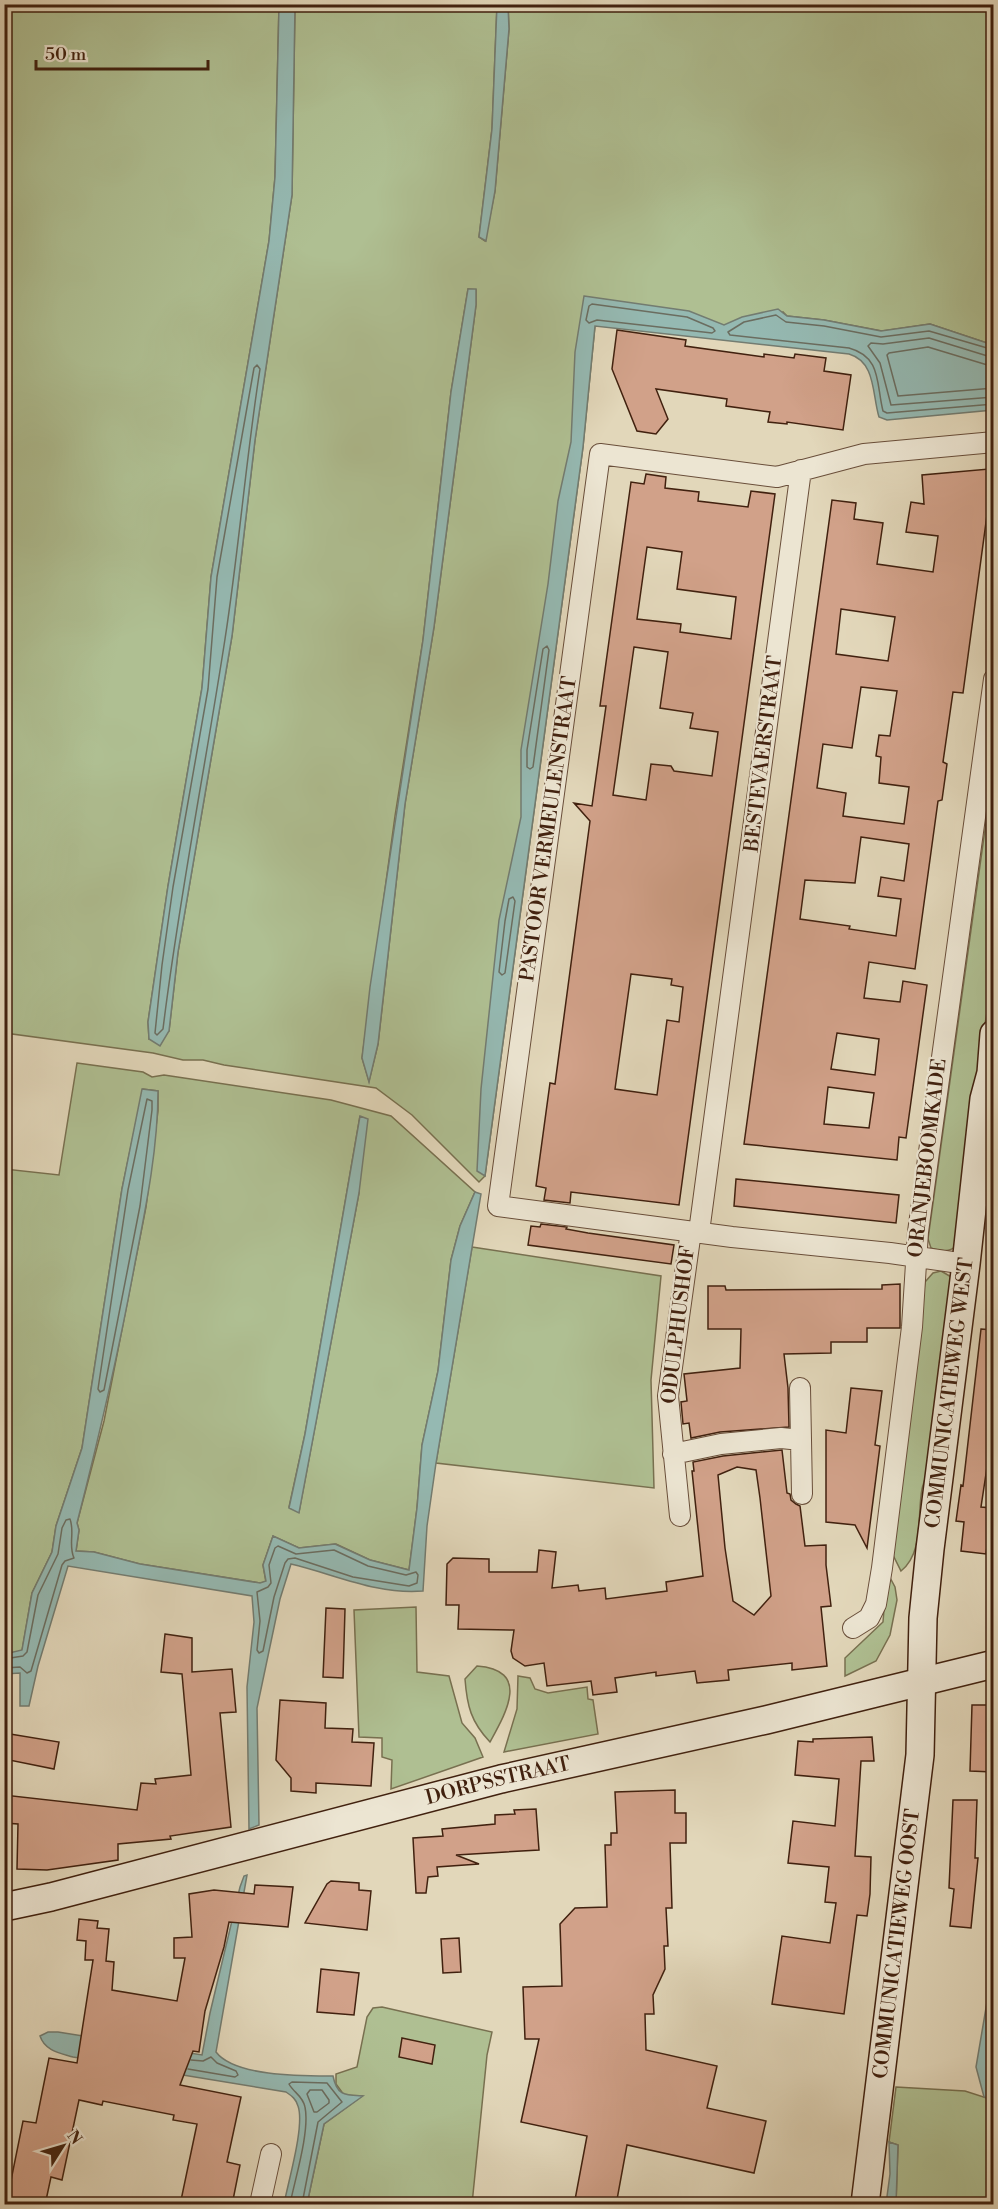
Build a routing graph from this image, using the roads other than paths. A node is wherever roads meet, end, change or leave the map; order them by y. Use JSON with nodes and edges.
{"nodes":[{"id":1,"x":993,"y":442,"type":"edge"},
{"id":2,"x":801,"y":470,"type":"junction"},
{"id":3,"x":993,"y":679,"type":"edge"},
{"id":4,"x":993,"y":1034,"type":"edge"},
{"id":5,"x":695,"y":1231,"type":"junction"},
{"id":6,"x":915,"y":1257,"type":"junction"},
{"id":7,"x":966,"y":1264,"type":"junction"},
{"id":8,"x":800,"y":1388,"type":"dead end"},
{"id":9,"x":801,"y":1440,"type":"junction"},
{"id":10,"x":673,"y":1454,"type":"junction"},
{"id":11,"x":802,"y":1494,"type":"dead end"},
{"id":12,"x":680,"y":1516,"type":"dead end"},
{"id":13,"x":853,"y":1628,"type":"dead end"},
{"id":14,"x":993,"y":1664,"type":"edge"},
{"id":15,"x":923,"y":1683,"type":"junction"},
{"id":16,"x":4,"y":1907,"type":"edge"},
{"id":17,"x":271,"y":2154,"type":"dead end"},
{"id":18,"x":260,"y":2205,"type":"edge"},
{"id":19,"x":865,"y":2205,"type":"edge"}],
"edges":[{"from":1,"to":2,"type":"street"},
{"from":2,"to":5,"type":"street","name":"BESTEVAERSTRAAT"},
{"from":2,"to":5,"type":"street","name":"PASTOOR VERMEULENSTRAAT"},
{"from":3,"to":6,"type":"street","name":"ORANJEBOOMKADE"},
{"from":4,"to":7,"type":"street","name":"COMMUNICATIEWEG WEST"},
{"from":5,"to":6,"type":"street"},
{"from":5,"to":10,"type":"street","name":"ODULPHUSHOF"},
{"from":6,"to":7,"type":"street"},
{"from":6,"to":13,"type":"street","name":"ORANJEBOOMKADE"},
{"from":7,"to":15,"type":"street","name":"COMMUNICATIEWEG WEST"},
{"from":8,"to":9,"type":"street"},
{"from":9,"to":10,"type":"street"},
{"from":9,"to":11,"type":"street"},
{"from":10,"to":12,"type":"street","name":"ODULPHUSHOF"},
{"from":14,"to":15,"type":"street","name":"DORPSSTRAAT"},
{"from":15,"to":16,"type":"street","name":"DORPSSTRAAT"},
{"from":15,"to":19,"type":"street","name":"COMMUNICATIEWEG OOST"},
{"from":17,"to":18,"type":"street"}]}
